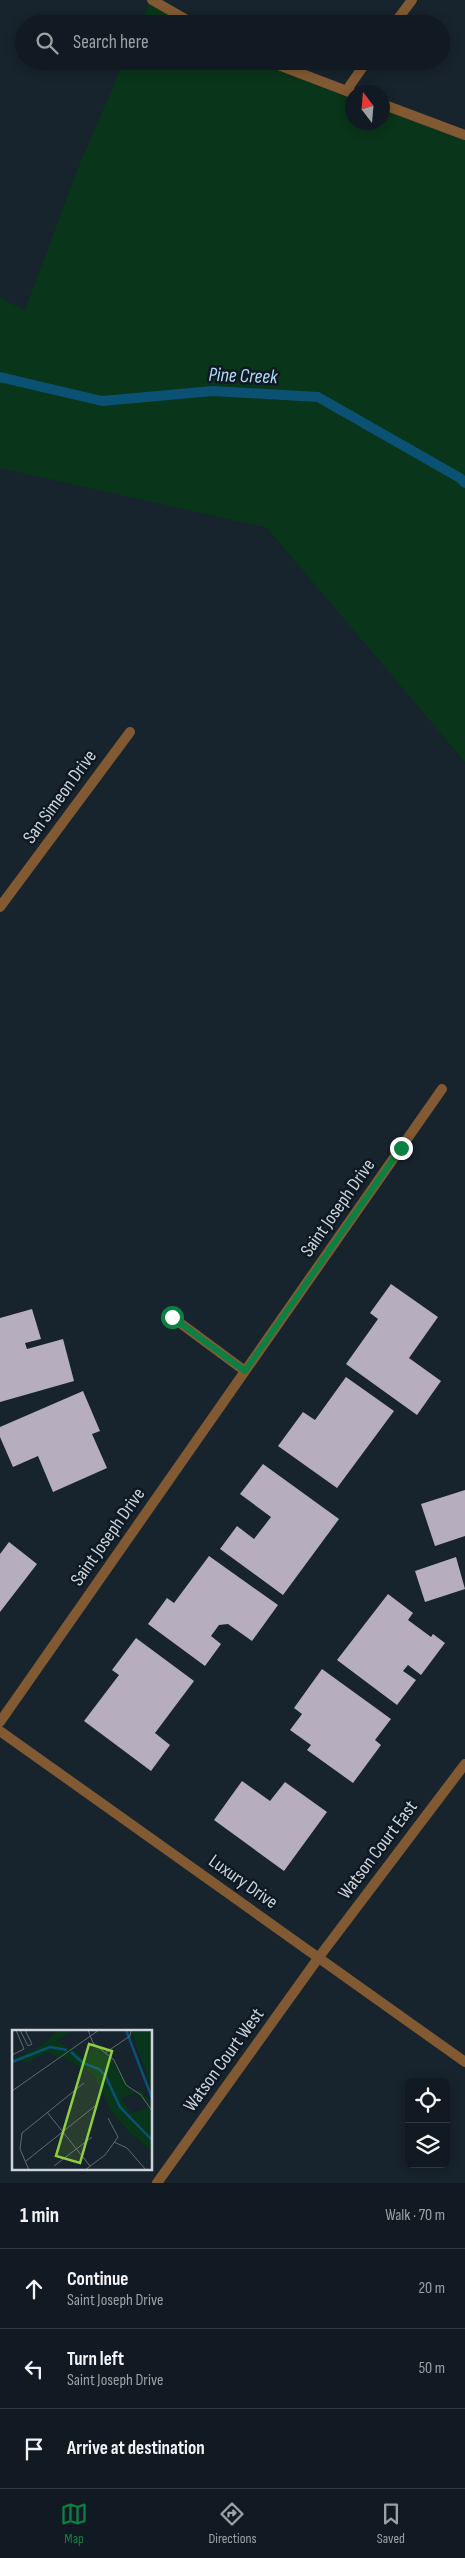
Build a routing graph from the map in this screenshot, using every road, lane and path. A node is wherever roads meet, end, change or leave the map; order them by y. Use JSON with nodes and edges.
{"nodes":[{"id":1,"x":152,"y":0,"type":"edge"},
{"id":2,"x":412,"y":0,"type":"edge"},
{"id":3,"x":178,"y":15,"type":"edge"},
{"id":4,"x":401,"y":15,"type":"edge"},
{"id":5,"x":292,"y":70,"type":"edge"},
{"id":6,"x":362,"y":70,"type":"edge"},
{"id":7,"x":353,"y":85,"type":"edge"},
{"id":8,"x":345,"y":90,"type":"edge"},
{"id":9,"x":390,"y":107,"type":"edge"},
{"id":10,"x":465,"y":135,"type":"edge"},
{"id":11,"x":130,"y":732,"type":"dead end"},
{"id":12,"x":0,"y":907,"type":"edge"},
{"id":13,"x":442,"y":1089,"type":"dead end"},
{"id":14,"x":172,"y":1317,"type":"dead end"},
{"id":15,"x":245,"y":1371,"type":"junction"},
{"id":16,"x":0,"y":1722,"type":"edge"},
{"id":17,"x":0,"y":1731,"type":"edge"},
{"id":18,"x":465,"y":1764,"type":"edge"},
{"id":19,"x":319,"y":1957,"type":"junction"},
{"id":20,"x":465,"y":2062,"type":"edge"},
{"id":21,"x":157,"y":2183,"type":"edge"}],
"edges":[{"from":1,"to":3,"type":"street"},
{"from":2,"to":4,"type":"street"},
{"from":5,"to":8,"type":"street"},
{"from":6,"to":7,"type":"street"},
{"from":9,"to":10,"type":"street"},
{"from":11,"to":12,"type":"street","name":"San Simeon Drive"},
{"from":13,"to":15,"type":"street","name":"Saint Joseph Drive"},
{"from":14,"to":15,"type":"street"},
{"from":15,"to":16,"type":"street","name":"Saint Joseph Drive"},
{"from":17,"to":19,"type":"street","name":"Luxury Drive"},
{"from":18,"to":19,"type":"street","name":"Watson Court East"},
{"from":19,"to":20,"type":"street","name":"Luxury Drive"},
{"from":19,"to":21,"type":"street","name":"Watson Court West"}]}
